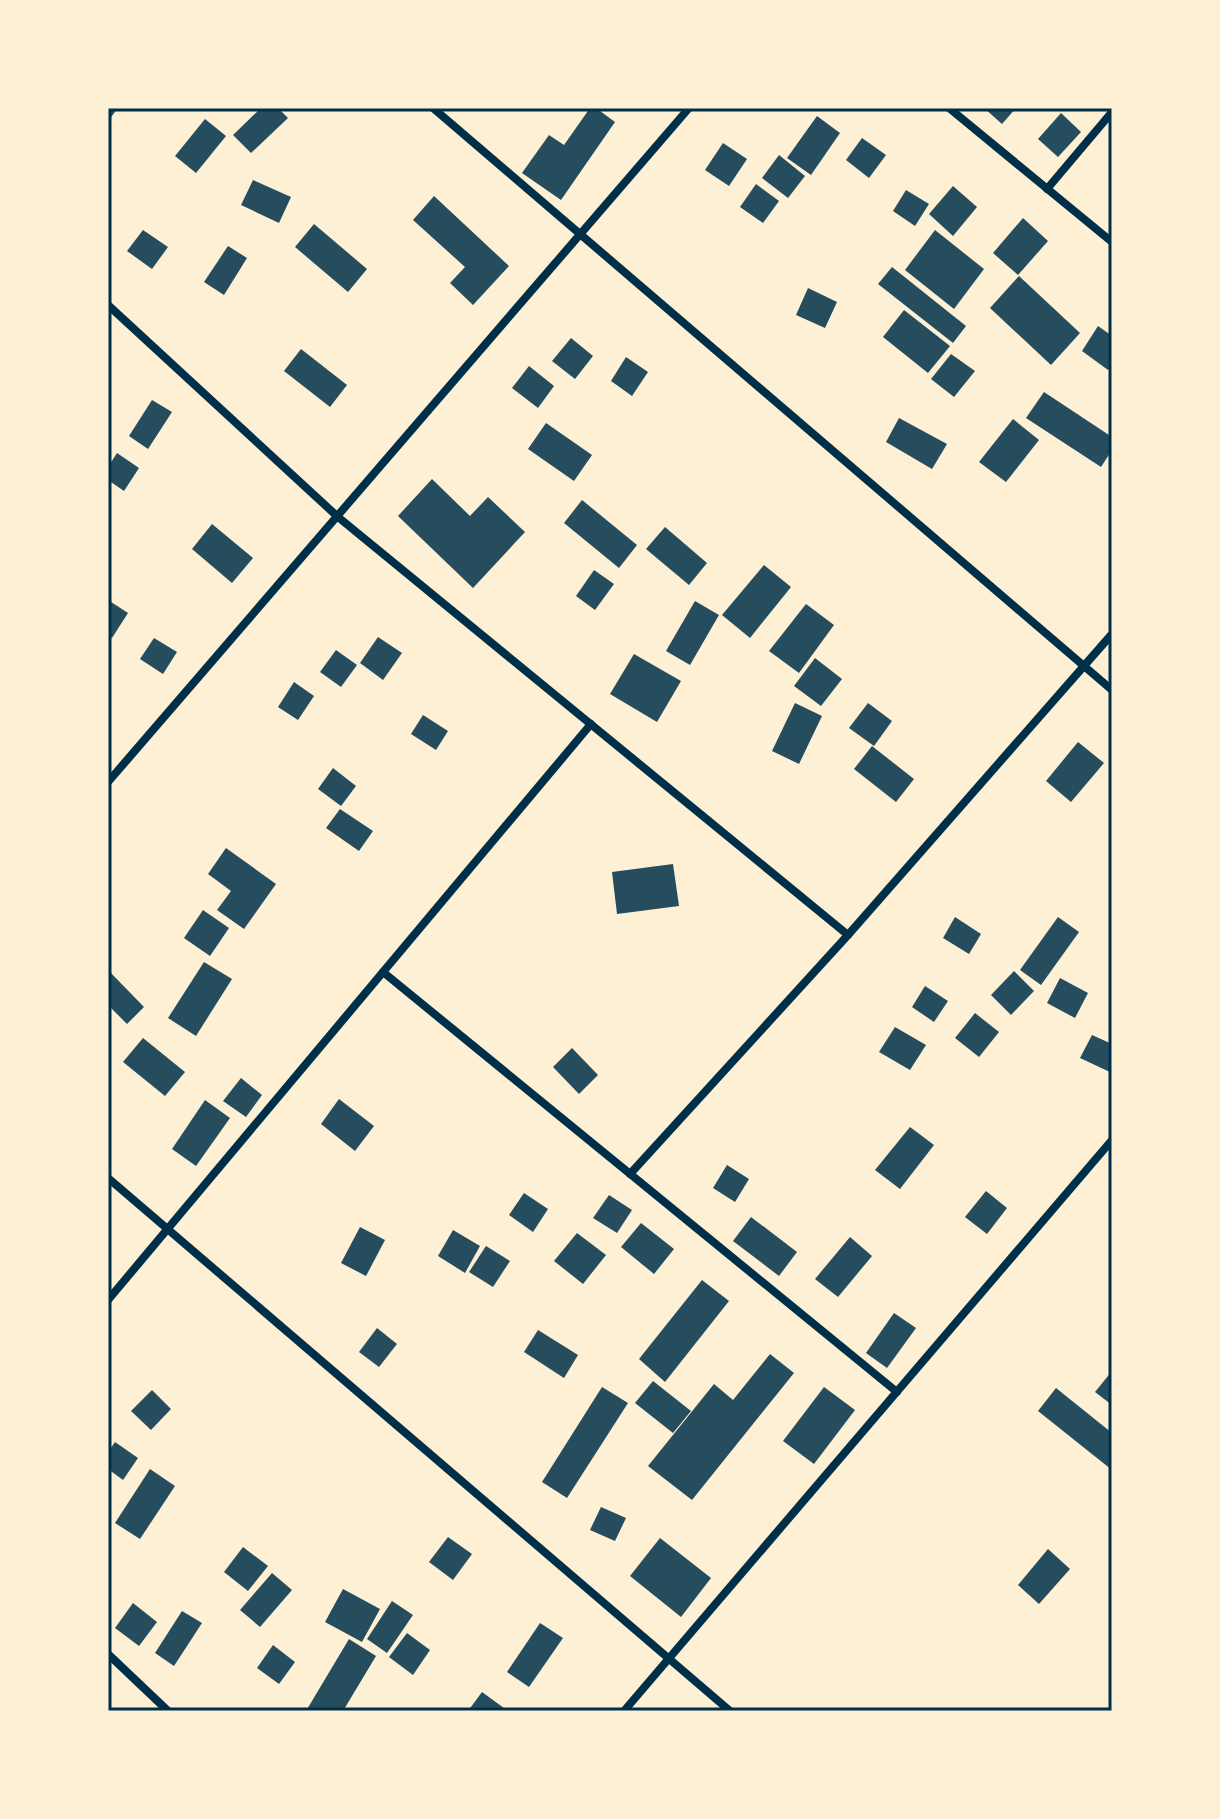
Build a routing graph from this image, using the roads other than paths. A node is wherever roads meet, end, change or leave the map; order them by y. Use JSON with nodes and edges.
{"nodes":[{"id":1,"x":433,"y":108,"type":"edge"},
{"id":2,"x":689,"y":108,"type":"edge"},
{"id":3,"x":949,"y":108,"type":"edge"},
{"id":4,"x":1112,"y":112,"type":"edge"},
{"id":5,"x":1047,"y":189,"type":"junction"},
{"id":6,"x":581,"y":235,"type":"junction"},
{"id":7,"x":1112,"y":242,"type":"edge"},
{"id":8,"x":108,"y":305,"type":"edge"},
{"id":9,"x":338,"y":517,"type":"junction"},
{"id":10,"x":1112,"y":634,"type":"edge"},
{"id":11,"x":1084,"y":666,"type":"junction"},
{"id":12,"x":1112,"y":690,"type":"edge"},
{"id":13,"x":591,"y":724,"type":"junction"},
{"id":14,"x":108,"y":782,"type":"edge"},
{"id":15,"x":848,"y":935,"type":"junction"},
{"id":16,"x":383,"y":972,"type":"junction"},
{"id":17,"x":1112,"y":1140,"type":"edge"},
{"id":18,"x":630,"y":1174,"type":"junction"},
{"id":19,"x":108,"y":1178,"type":"edge"},
{"id":20,"x":168,"y":1229,"type":"junction"},
{"id":21,"x":108,"y":1300,"type":"edge"},
{"id":22,"x":897,"y":1392,"type":"junction"},
{"id":23,"x":108,"y":1654,"type":"edge"},
{"id":24,"x":669,"y":1659,"type":"junction"},
{"id":25,"x":168,"y":1711,"type":"edge"},
{"id":26,"x":624,"y":1711,"type":"edge"},
{"id":27,"x":730,"y":1711,"type":"edge"}],
"edges":[{"from":1,"to":6,"type":"street"},
{"from":2,"to":6,"type":"street"},
{"from":3,"to":5,"type":"street"},
{"from":4,"to":5,"type":"street"},
{"from":5,"to":7,"type":"street"},
{"from":6,"to":9,"type":"street"},
{"from":6,"to":11,"type":"street"},
{"from":8,"to":9,"type":"street"},
{"from":9,"to":13,"type":"street"},
{"from":9,"to":14,"type":"street"},
{"from":10,"to":11,"type":"street"},
{"from":11,"to":12,"type":"street"},
{"from":11,"to":15,"type":"street"},
{"from":13,"to":15,"type":"street"},
{"from":13,"to":16,"type":"street"},
{"from":15,"to":18,"type":"street"},
{"from":16,"to":18,"type":"street"},
{"from":16,"to":20,"type":"street"},
{"from":17,"to":22,"type":"street"},
{"from":18,"to":22,"type":"street"},
{"from":19,"to":20,"type":"street"},
{"from":20,"to":21,"type":"street"},
{"from":20,"to":24,"type":"street"},
{"from":22,"to":24,"type":"street"},
{"from":23,"to":25,"type":"street"},
{"from":24,"to":26,"type":"street"},
{"from":24,"to":27,"type":"street"}]}
